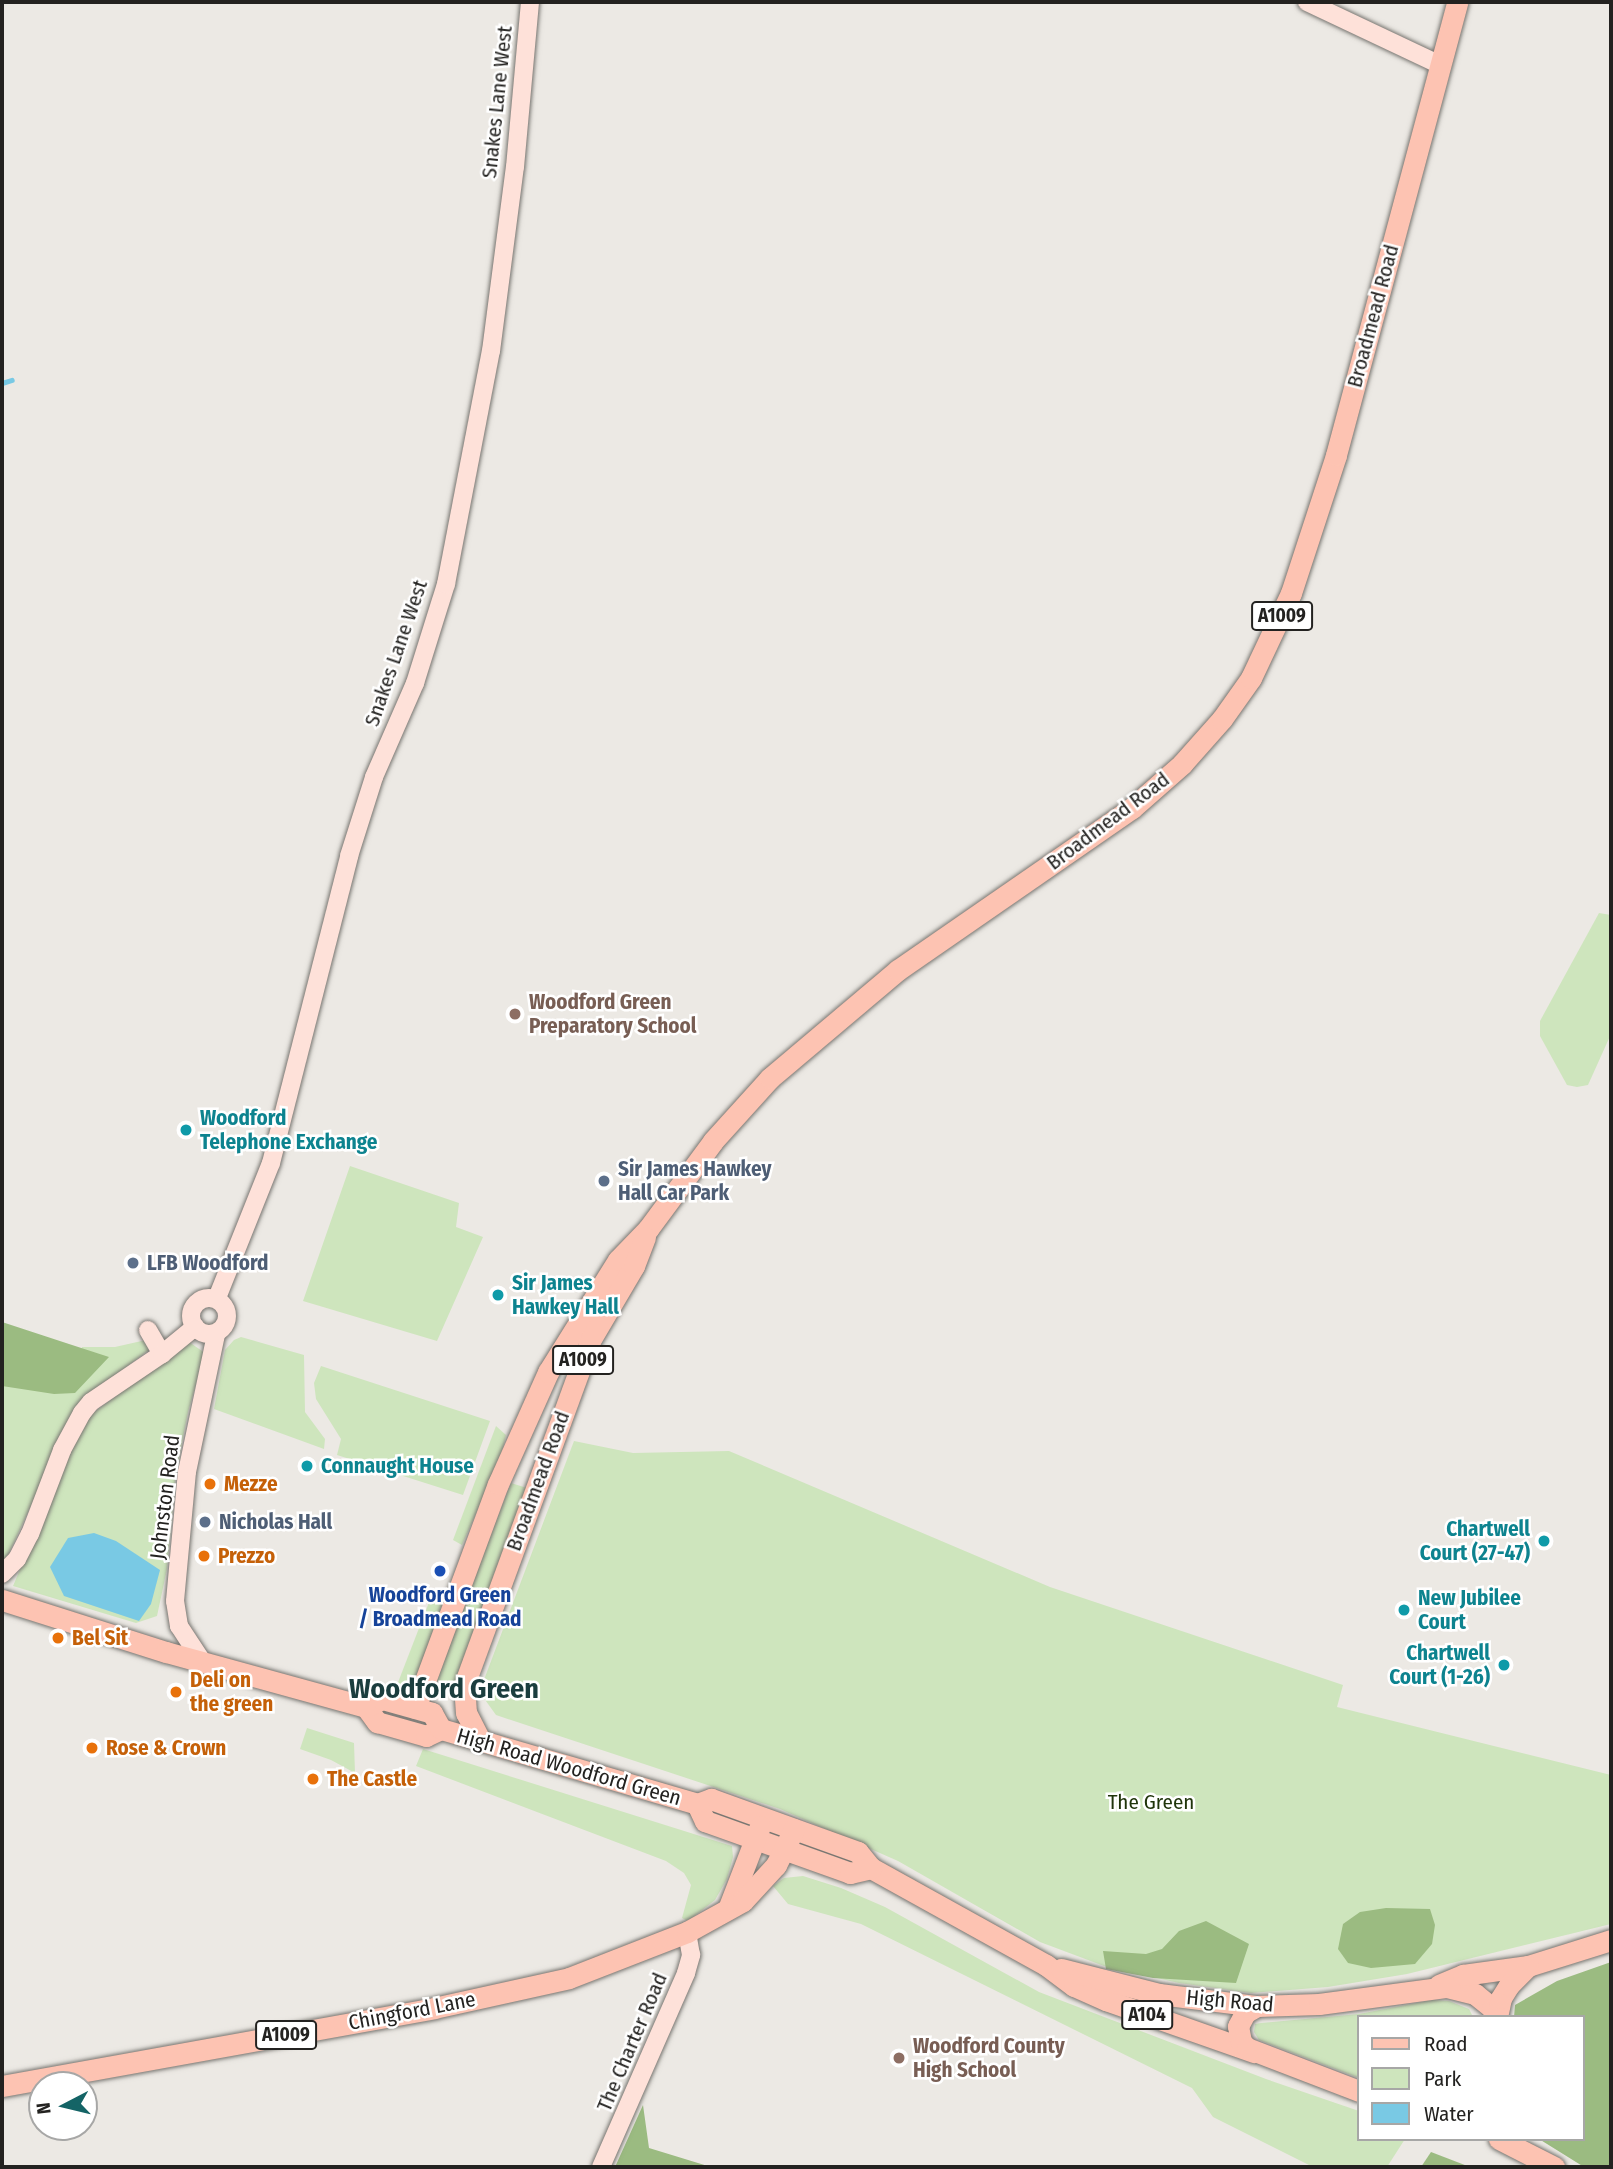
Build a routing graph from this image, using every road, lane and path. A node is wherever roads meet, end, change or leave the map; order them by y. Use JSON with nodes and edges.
{"nodes":[{"id":1,"x":530,"y":2,"type":"edge"},
{"id":2,"x":1307,"y":2,"type":"edge"},
{"id":3,"x":1457,"y":2,"type":"edge"},
{"id":4,"x":1440,"y":65,"type":"junction"},
{"id":5,"x":648,"y":1229,"type":"junction"},
{"id":6,"x":217,"y":1298,"type":"junction"},
{"id":7,"x":195,"y":1327,"type":"junction"},
{"id":8,"x":148,"y":1330,"type":"dead end"},
{"id":9,"x":216,"y":1334,"type":"junction"},
{"id":10,"x":162,"y":1354,"type":"junction"},
{"id":11,"x":2,"y":1574,"type":"edge"},
{"id":12,"x":2,"y":1600,"type":"edge"},
{"id":13,"x":202,"y":1661,"type":"junction"},
{"id":14,"x":366,"y":1707,"type":"junction"},
{"id":15,"x":415,"y":1708,"type":"junction"},
{"id":16,"x":441,"y":1729,"type":"junction"},
{"id":17,"x":480,"y":1740,"type":"junction"},
{"id":18,"x":697,"y":1804,"type":"junction"},
{"id":19,"x":764,"y":1818,"type":"junction"},
{"id":20,"x":794,"y":1829,"type":"junction"},
{"id":21,"x":755,"y":1839,"type":"junction"},
{"id":22,"x":785,"y":1850,"type":"junction"},
{"id":23,"x":871,"y":1868,"type":"junction"},
{"id":24,"x":728,"y":1909,"type":"junction"},
{"id":25,"x":687,"y":1932,"type":"junction"},
{"id":26,"x":1611,"y":1940,"type":"edge"},
{"id":27,"x":1046,"y":1965,"type":"junction"},
{"id":28,"x":1528,"y":1966,"type":"junction"},
{"id":29,"x":1434,"y":1988,"type":"junction"},
{"id":30,"x":1257,"y":2007,"type":"junction"},
{"id":31,"x":1496,"y":2015,"type":"edge"},
{"id":32,"x":1498,"y":2015,"type":"edge"},
{"id":33,"x":1254,"y":2052,"type":"junction"},
{"id":34,"x":2,"y":2086,"type":"edge"},
{"id":35,"x":1358,"y":2091,"type":"edge"},
{"id":36,"x":1523,"y":2145,"type":"edge"},
{"id":37,"x":601,"y":2167,"type":"edge"},
{"id":38,"x":1554,"y":2167,"type":"edge"}],
"edges":[{"from":1,"to":6,"type":"street","name":"Snakes Lane West"},
{"from":2,"to":4,"type":"street"},
{"from":3,"to":4,"type":"main road","name":"Broadmead Road","number":"A1009"},
{"from":4,"to":5,"type":"main road","name":"Broadmead Road","number":"A1009"},
{"from":5,"to":15,"type":"main road","name":"Broadmead Road","number":"A1009"},
{"from":5,"to":17,"type":"main road","name":"Broadmead Road","number":"A1009"},
{"from":6,"to":7,"type":"street"},
{"from":6,"to":9,"type":"street"},
{"from":7,"to":9,"type":"street"},
{"from":7,"to":10,"type":"street"},
{"from":8,"to":10,"type":"street"},
{"from":9,"to":13,"type":"street","name":"Johnston Road"},
{"from":10,"to":11,"type":"street"},
{"from":12,"to":13,"type":"main road","name":"High Road Woodford Green","number":"A104"},
{"from":13,"to":14,"type":"main road","name":"High Road Woodford Green","number":"A104"},
{"from":14,"to":15,"type":"main road","name":"High Road Woodford Green","number":"A104"},
{"from":14,"to":16,"type":"main road","name":"High Road Woodford Green","number":"A104"},
{"from":15,"to":16,"type":"main road","name":"High Road Woodford Green","number":"A104"},
{"from":16,"to":17,"type":"main road","name":"High Road Woodford Green","number":"A104"},
{"from":17,"to":18,"type":"main road","name":"High Road Woodford Green","number":"A104"},
{"from":18,"to":19,"type":"main road","name":"High Road Woodford Green","number":"A104"},
{"from":18,"to":21,"type":"main road","name":"High Road Woodford Green","number":"A104"},
{"from":19,"to":20,"type":"main road","name":"High Road Woodford Green","number":"A104"},
{"from":19,"to":21,"type":"main road"},
{"from":20,"to":22,"type":"main road","name":"Chingford Lane","number":"A1009"},
{"from":20,"to":23,"type":"main road","name":"High Road Woodford Green","number":"A104"},
{"from":21,"to":22,"type":"main road","name":"High Road Woodford Green","number":"A104"},
{"from":21,"to":24,"type":"main road"},
{"from":22,"to":23,"type":"main road","name":"High Road Woodford Green","number":"A104"},
{"from":22,"to":24,"type":"main road","name":"Chingford Lane","number":"A1009"},
{"from":23,"to":27,"type":"main road","name":"High Road Woodford Green","number":"A104"},
{"from":24,"to":25,"type":"main road","name":"Chingford Lane","number":"A1009"},
{"from":25,"to":34,"type":"main road","name":"Chingford Lane","number":"A1009"},
{"from":25,"to":37,"type":"street","name":"The Charter Road"},
{"from":26,"to":28,"type":"main road"},
{"from":27,"to":30,"type":"main road","name":"High Road","number":"A104"},
{"from":27,"to":33,"type":"main road","name":"High Road","number":"A104"},
{"from":28,"to":29,"type":"main road"},
{"from":28,"to":32,"type":"main road"},
{"from":29,"to":30,"type":"main road","name":"High Road"},
{"from":29,"to":31,"type":"main road"},
{"from":30,"to":33,"type":"main road"},
{"from":33,"to":35,"type":"main road","number":"A104"},
{"from":36,"to":38,"type":"main road"}]}
